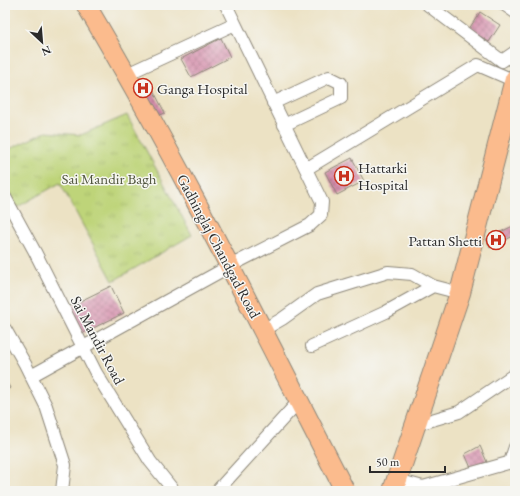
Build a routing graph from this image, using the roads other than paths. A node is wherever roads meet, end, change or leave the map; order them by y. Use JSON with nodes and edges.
{"nodes":[{"id":1,"x":86,"y":5,"type":"edge"},
{"id":2,"x":226,"y":5,"type":"edge"},
{"id":3,"x":428,"y":5,"type":"edge"},
{"id":4,"x":505,"y":5,"type":"edge"},
{"id":5,"x":515,"y":12,"type":"edge"},
{"id":6,"x":235,"y":24,"type":"junction"},
{"id":7,"x":515,"y":52,"type":"edge"},
{"id":8,"x":127,"y":74,"type":"junction"},
{"id":9,"x":515,"y":80,"type":"edge"},
{"id":10,"x":273,"y":103,"type":"junction"},
{"id":11,"x":284,"y":125,"type":"junction"},
{"id":12,"x":306,"y":169,"type":"junction"},
{"id":13,"x":5,"y":197,"type":"edge"},
{"id":14,"x":230,"y":266,"type":"junction"},
{"id":15,"x":433,"y":286,"type":"junction"},
{"id":16,"x":460,"y":292,"type":"junction"},
{"id":17,"x":5,"y":329,"type":"edge"},
{"id":18,"x":263,"y":330,"type":"junction"},
{"id":19,"x":312,"y":346,"type":"dead end"},
{"id":20,"x":83,"y":347,"type":"junction"},
{"id":21,"x":515,"y":374,"type":"edge"},
{"id":22,"x":31,"y":376,"type":"junction"},
{"id":23,"x":299,"y":401,"type":"junction"},
{"id":24,"x":415,"y":425,"type":"junction"},
{"id":25,"x":515,"y":447,"type":"edge"},
{"id":26,"x":512,"y":462,"type":"edge"},
{"id":27,"x":395,"y":485,"type":"edge"},
{"id":28,"x":423,"y":487,"type":"junction"},
{"id":29,"x":62,"y":491,"type":"edge"},
{"id":30,"x":174,"y":491,"type":"edge"},
{"id":31,"x":217,"y":491,"type":"edge"},
{"id":32,"x":345,"y":491,"type":"edge"},
{"id":33,"x":437,"y":491,"type":"edge"}],
"edges":[{"from":1,"to":8,"type":"main road","name":"Gadhinglaj Chandgad Road"},
{"from":2,"to":6,"type":"street"},
{"from":3,"to":7,"type":"street"},
{"from":4,"to":5,"type":"street"},
{"from":6,"to":8,"type":"street"},
{"from":6,"to":10,"type":"street"},
{"from":8,"to":14,"type":"main road","name":"Gadhinglaj Chandgad Road"},
{"from":9,"to":12,"type":"street"},
{"from":9,"to":16,"type":"highway"},
{"from":10,"to":11,"type":"street"},
{"from":10,"to":11,"type":"street"},
{"from":11,"to":12,"type":"street"},
{"from":12,"to":14,"type":"street"},
{"from":13,"to":20,"type":"street","name":"Sai Mandir Road"},
{"from":14,"to":18,"type":"main road","name":"Gadhinglaj Chandgad Road"},
{"from":14,"to":20,"type":"street"},
{"from":15,"to":16,"type":"street"},
{"from":15,"to":18,"type":"street"},
{"from":15,"to":19,"type":"street"},
{"from":16,"to":24,"type":"highway"},
{"from":17,"to":22,"type":"street"},
{"from":18,"to":23,"type":"main road","name":"Gadhinglaj Chandgad Road"},
{"from":20,"to":22,"type":"street"},
{"from":20,"to":30,"type":"street","name":"Sai Mandir Road"},
{"from":21,"to":24,"type":"street"},
{"from":22,"to":29,"type":"street"},
{"from":23,"to":31,"type":"street"},
{"from":23,"to":32,"type":"main road","name":"Gadhinglaj Chandgad Road"},
{"from":24,"to":27,"type":"highway"},
{"from":25,"to":26,"type":"street"},
{"from":26,"to":28,"type":"street"},
{"from":27,"to":28,"type":"street"},
{"from":28,"to":33,"type":"street"}]}
